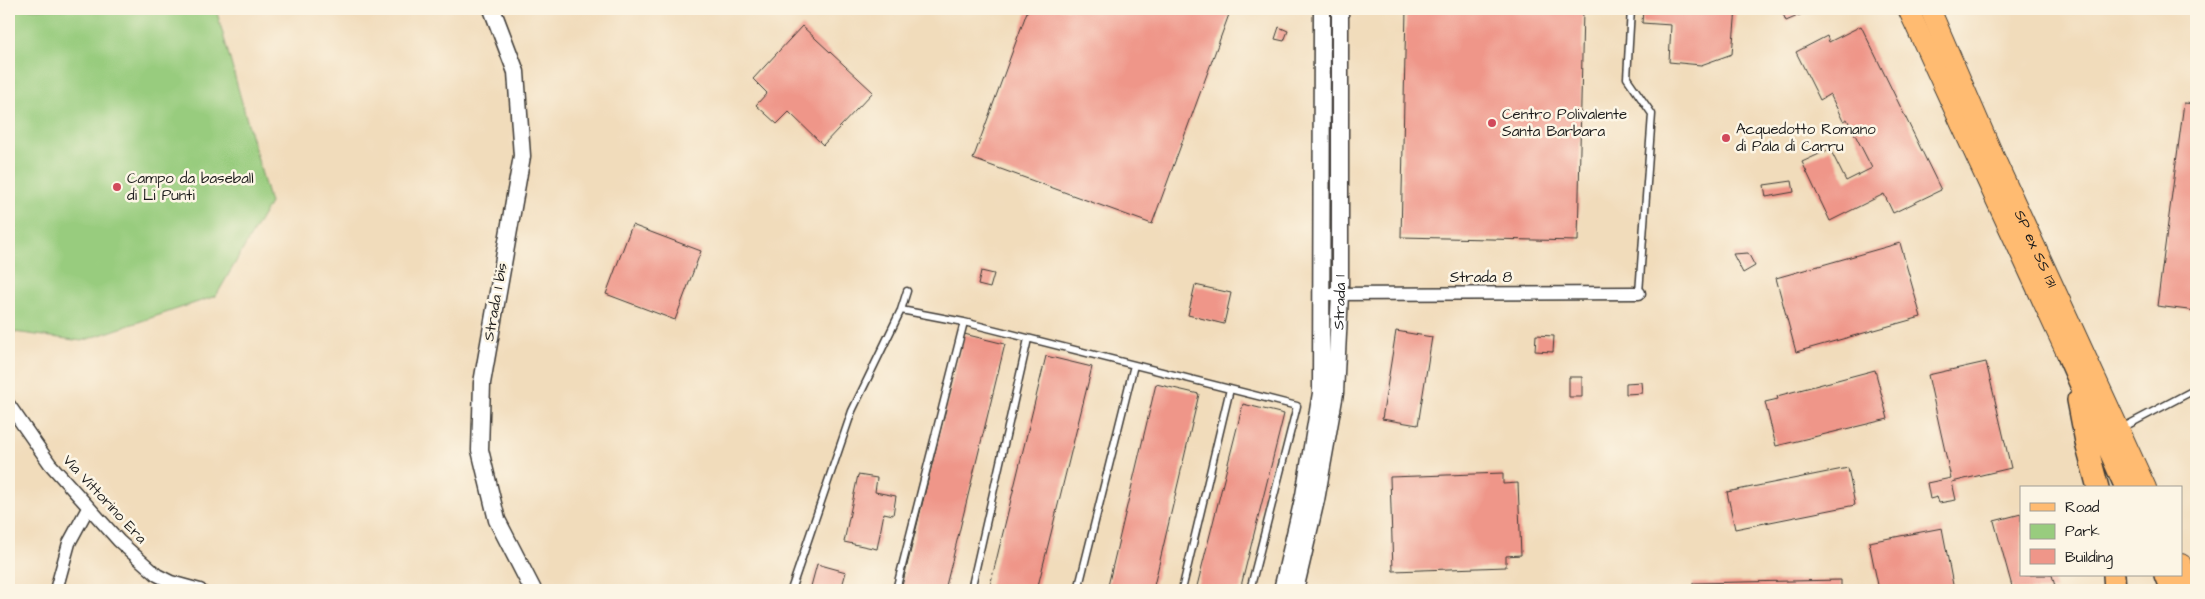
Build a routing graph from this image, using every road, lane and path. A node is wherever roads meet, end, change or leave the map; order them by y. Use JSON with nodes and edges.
{"nodes":[{"id":1,"x":492,"y":9,"type":"edge"},
{"id":2,"x":1322,"y":9,"type":"edge"},
{"id":3,"x":1340,"y":9,"type":"edge"},
{"id":4,"x":1631,"y":9,"type":"edge"},
{"id":5,"x":1908,"y":9,"type":"edge"},
{"id":6,"x":1930,"y":9,"type":"edge"},
{"id":7,"x":907,"y":291,"type":"dead end"},
{"id":8,"x":1639,"y":292,"type":"joint"},
{"id":9,"x":1323,"y":294,"type":"junction"},
{"id":10,"x":1340,"y":294,"type":"junction"},
{"id":11,"x":901,"y":310,"type":"junction"},
{"id":12,"x":964,"y":322,"type":"junction"},
{"id":13,"x":1028,"y":338,"type":"junction"},
{"id":14,"x":2070,"y":358,"type":"junction"},
{"id":15,"x":1134,"y":365,"type":"junction"},
{"id":16,"x":2196,"y":388,"type":"edge"},
{"id":17,"x":1230,"y":389,"type":"junction"},
{"id":18,"x":9,"y":404,"type":"edge"},
{"id":19,"x":2119,"y":429,"type":"junction"},
{"id":20,"x":2097,"y":486,"type":"edge"},
{"id":21,"x":2125,"y":486,"type":"edge"},
{"id":22,"x":2145,"y":486,"type":"edge"},
{"id":23,"x":88,"y":508,"type":"junction"},
{"id":24,"x":2182,"y":566,"type":"edge"},
{"id":25,"x":2114,"y":576,"type":"edge"},
{"id":26,"x":2165,"y":576,"type":"edge"},
{"id":27,"x":56,"y":590,"type":"edge"},
{"id":28,"x":200,"y":590,"type":"edge"},
{"id":29,"x":533,"y":590,"type":"edge"},
{"id":30,"x":791,"y":590,"type":"edge"},
{"id":31,"x":896,"y":590,"type":"edge"},
{"id":32,"x":970,"y":590,"type":"edge"},
{"id":33,"x":1078,"y":590,"type":"edge"},
{"id":34,"x":1182,"y":590,"type":"edge"},
{"id":35,"x":1250,"y":590,"type":"edge"},
{"id":36,"x":1282,"y":590,"type":"edge"},
{"id":37,"x":1294,"y":590,"type":"edge"},
{"id":38,"x":2115,"y":590,"type":"edge"},
{"id":39,"x":2171,"y":590,"type":"edge"},
{"id":40,"x":2193,"y":590,"type":"edge"}],
"edges":[{"from":1,"to":29,"type":"street","name":"Strada 1 bis"},
{"from":2,"to":9,"type":"street","name":"Strada 1"},
{"from":3,"to":10,"type":"street","name":"Strada 1"},
{"from":4,"to":8,"type":"lane"},
{"from":5,"to":14,"type":"main road","name":"SP ex SS 131"},
{"from":6,"to":19,"type":"main road","name":"SP ex SS 131"},
{"from":7,"to":11,"type":"lane"},
{"from":8,"to":10,"type":"street","name":"Strada 8"},
{"from":9,"to":10,"type":"street","name":"Strada 8"},
{"from":9,"to":36,"type":"street","name":"Strada 1"},
{"from":10,"to":37,"type":"street","name":"Strada 1"},
{"from":11,"to":12,"type":"lane"},
{"from":11,"to":30,"type":"lane"},
{"from":12,"to":13,"type":"lane"},
{"from":12,"to":31,"type":"lane"},
{"from":13,"to":15,"type":"lane"},
{"from":13,"to":32,"type":"lane"},
{"from":14,"to":20,"type":"highway"},
{"from":14,"to":21,"type":"highway"},
{"from":15,"to":17,"type":"lane"},
{"from":15,"to":33,"type":"lane"},
{"from":16,"to":19,"type":"lane"},
{"from":17,"to":34,"type":"lane"},
{"from":17,"to":35,"type":"lane"},
{"from":18,"to":23,"type":"street","name":"Via Vittorino Era"},
{"from":19,"to":22,"type":"main road","name":"SP ex SS 131"},
{"from":23,"to":27,"type":"street"},
{"from":23,"to":28,"type":"street","name":"Via Vittorino Era"},
{"from":24,"to":40,"type":"main road"},
{"from":25,"to":38,"type":"highway"},
{"from":26,"to":39,"type":"highway"}]}
